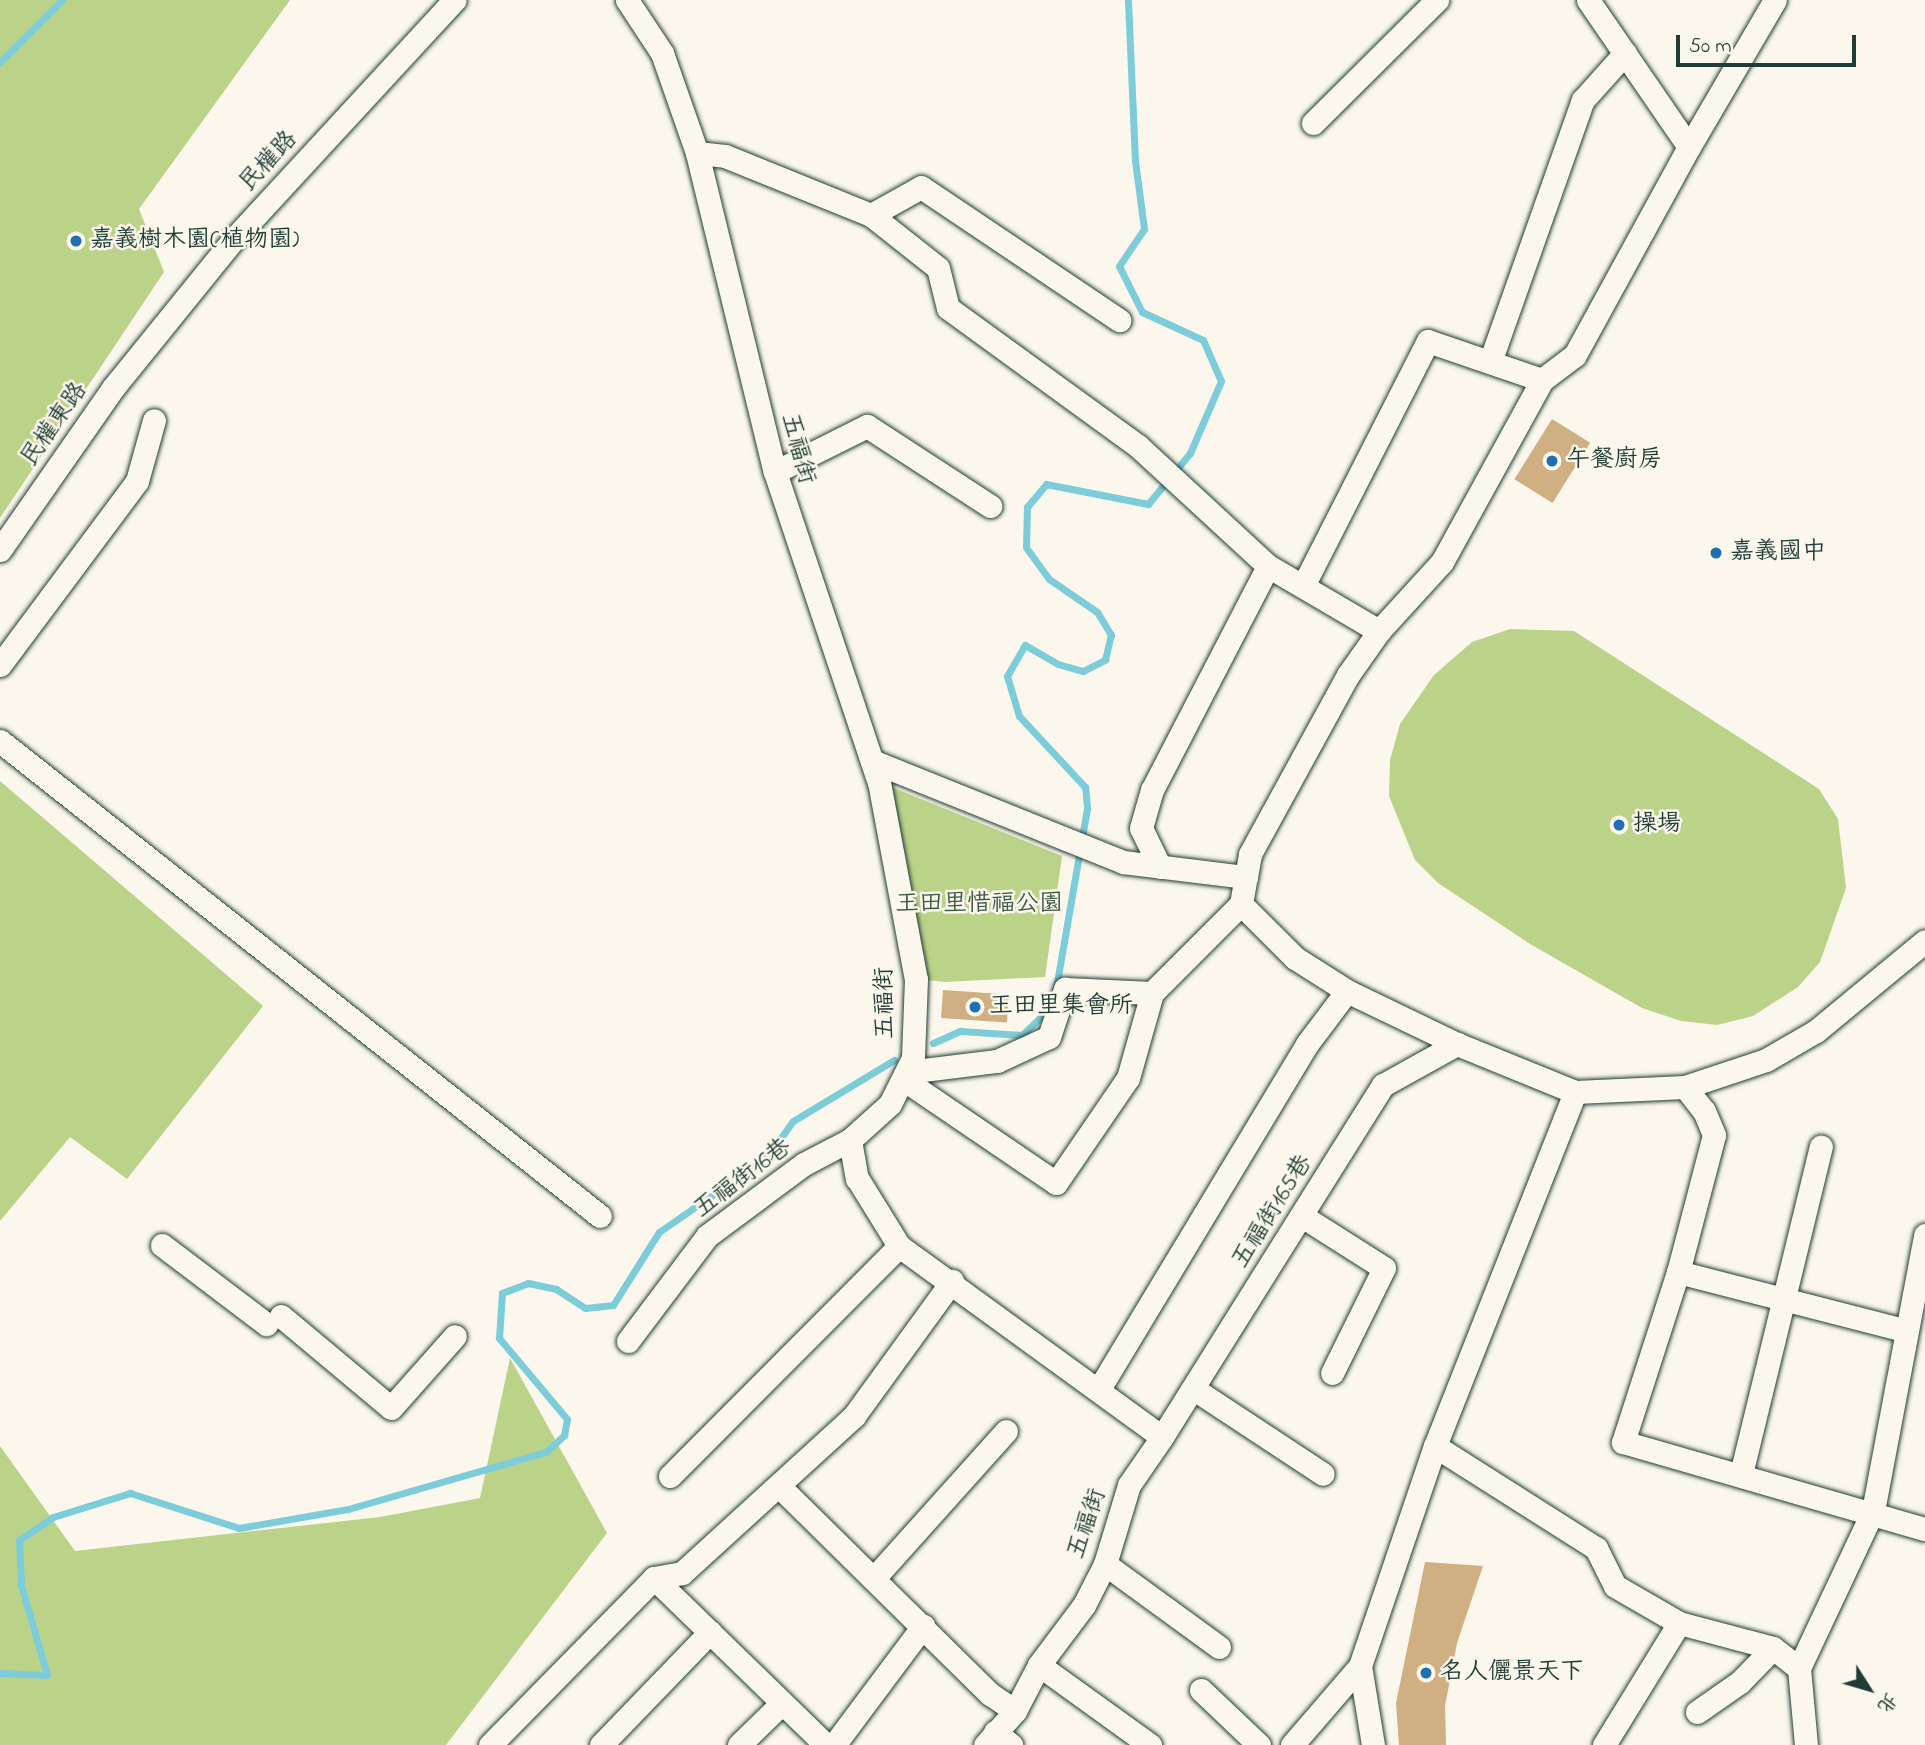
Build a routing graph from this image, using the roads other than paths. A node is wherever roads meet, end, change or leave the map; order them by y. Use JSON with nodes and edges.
{"nodes":[{"id":1,"x":454,"y":0,"type":"edge"},
{"id":2,"x":627,"y":0,"type":"edge"},
{"id":3,"x":1437,"y":0,"type":"edge"},
{"id":4,"x":1588,"y":0,"type":"edge"},
{"id":5,"x":1776,"y":0,"type":"edge"},
{"id":6,"x":1625,"y":53,"type":"junction"},
{"id":7,"x":1313,"y":123,"type":"dead end"},
{"id":8,"x":1689,"y":147,"type":"junction"},
{"id":9,"x":696,"y":153,"type":"junction"},
{"id":10,"x":871,"y":215,"type":"junction"},
{"id":11,"x":1119,"y":320,"type":"dead end"},
{"id":12,"x":1490,"y":362,"type":"junction"},
{"id":13,"x":130,"y":365,"type":"joint"},
{"id":14,"x":1542,"y":380,"type":"junction"},
{"id":15,"x":154,"y":420,"type":"dead end"},
{"id":16,"x":775,"y":472,"type":"junction"},
{"id":17,"x":989,"y":506,"type":"dead end"},
{"id":18,"x":0,"y":550,"type":"edge"},
{"id":19,"x":1268,"y":566,"type":"junction"},
{"id":20,"x":1303,"y":586,"type":"junction"},
{"id":21,"x":1379,"y":631,"type":"junction"},
{"id":22,"x":0,"y":665,"type":"edge"},
{"id":23,"x":0,"y":741,"type":"edge"},
{"id":24,"x":872,"y":761,"type":"junction"},
{"id":25,"x":1160,"y":867,"type":"junction"},
{"id":26,"x":1246,"y":877,"type":"junction"},
{"id":27,"x":1241,"y":904,"type":"junction"},
{"id":28,"x":1925,"y":942,"type":"edge"},
{"id":29,"x":1348,"y":990,"type":"junction"},
{"id":30,"x":1152,"y":993,"type":"junction"},
{"id":31,"x":1457,"y":1044,"type":"junction"},
{"id":32,"x":905,"y":1075,"type":"junction"},
{"id":33,"x":1685,"y":1087,"type":"junction"},
{"id":34,"x":1576,"y":1092,"type":"junction"},
{"id":35,"x":849,"y":1140,"type":"junction"},
{"id":36,"x":1821,"y":1147,"type":"dead end"},
{"id":37,"x":600,"y":1216,"type":"dead end"},
{"id":38,"x":1302,"y":1216,"type":"junction"},
{"id":39,"x":1925,"y":1235,"type":"edge"},
{"id":40,"x":162,"y":1245,"type":"dead end"},
{"id":41,"x":899,"y":1246,"type":"junction"},
{"id":42,"x":1678,"y":1272,"type":"junction"},
{"id":43,"x":952,"y":1281,"type":"junction"},
{"id":44,"x":1781,"y":1298,"type":"junction"},
{"id":45,"x":1904,"y":1329,"type":"junction"},
{"id":46,"x":455,"y":1336,"type":"dead end"},
{"id":47,"x":628,"y":1341,"type":"dead end"},
{"id":48,"x":1332,"y":1373,"type":"dead end"},
{"id":49,"x":1194,"y":1389,"type":"junction"},
{"id":50,"x":1099,"y":1390,"type":"junction"},
{"id":51,"x":1006,"y":1431,"type":"dead end"},
{"id":52,"x":1162,"y":1437,"type":"junction"},
{"id":53,"x":1435,"y":1446,"type":"junction"},
{"id":54,"x":1323,"y":1474,"type":"dead end"},
{"id":55,"x":1741,"y":1475,"type":"junction"},
{"id":56,"x":670,"y":1476,"type":"dead end"},
{"id":57,"x":781,"y":1488,"type":"junction"},
{"id":58,"x":1873,"y":1511,"type":"junction"},
{"id":59,"x":1925,"y":1530,"type":"edge"},
{"id":60,"x":1105,"y":1564,"type":"junction"},
{"id":61,"x":874,"y":1577,"type":"junction"},
{"id":62,"x":654,"y":1578,"type":"junction"},
{"id":63,"x":1679,"y":1623,"type":"junction"},
{"id":64,"x":923,"y":1626,"type":"junction"},
{"id":65,"x":710,"y":1632,"type":"junction"},
{"id":66,"x":1219,"y":1647,"type":"dead end"},
{"id":67,"x":1773,"y":1648,"type":"junction"},
{"id":68,"x":1039,"y":1665,"type":"junction"},
{"id":69,"x":1360,"y":1666,"type":"junction"},
{"id":70,"x":1799,"y":1668,"type":"junction"},
{"id":71,"x":1201,"y":1690,"type":"dead end"},
{"id":72,"x":782,"y":1703,"type":"junction"},
{"id":73,"x":1015,"y":1711,"type":"junction"},
{"id":74,"x":1697,"y":1712,"type":"dead end"},
{"id":75,"x":997,"y":1741,"type":"edge"},
{"id":76,"x":490,"y":1745,"type":"edge"},
{"id":77,"x":601,"y":1745,"type":"edge"},
{"id":78,"x":739,"y":1745,"type":"edge"},
{"id":79,"x":826,"y":1745,"type":"edge"},
{"id":80,"x":834,"y":1745,"type":"edge"},
{"id":81,"x":1150,"y":1745,"type":"edge"},
{"id":82,"x":1259,"y":1745,"type":"edge"},
{"id":83,"x":1293,"y":1745,"type":"edge"},
{"id":84,"x":1373,"y":1745,"type":"edge"},
{"id":85,"x":1604,"y":1745,"type":"edge"},
{"id":86,"x":1806,"y":1745,"type":"edge"}],
"edges":[{"from":1,"to":13,"type":"street","name":"民權路"},
{"from":2,"to":9,"type":"street","name":"五福街"},
{"from":3,"to":7,"type":"street"},
{"from":4,"to":6,"type":"street"},
{"from":5,"to":8,"type":"street"},
{"from":6,"to":8,"type":"street"},
{"from":6,"to":12,"type":"street"},
{"from":8,"to":14,"type":"street"},
{"from":9,"to":10,"type":"street"},
{"from":9,"to":16,"type":"street","name":"五福街"},
{"from":10,"to":11,"type":"street"},
{"from":10,"to":19,"type":"street"},
{"from":12,"to":14,"type":"street"},
{"from":12,"to":20,"type":"street"},
{"from":13,"to":18,"type":"street","name":"民權東路"},
{"from":14,"to":21,"type":"street"},
{"from":15,"to":22,"type":"street"},
{"from":16,"to":17,"type":"street"},
{"from":16,"to":24,"type":"street","name":"五福街"},
{"from":19,"to":20,"type":"street"},
{"from":19,"to":25,"type":"street"},
{"from":20,"to":21,"type":"street"},
{"from":21,"to":26,"type":"street"},
{"from":23,"to":37,"type":"street"},
{"from":24,"to":25,"type":"street"},
{"from":24,"to":32,"type":"street","name":"五福街"},
{"from":25,"to":26,"type":"street"},
{"from":26,"to":27,"type":"street"},
{"from":27,"to":29,"type":"street"},
{"from":27,"to":30,"type":"street"},
{"from":28,"to":33,"type":"street"},
{"from":29,"to":31,"type":"street"},
{"from":29,"to":50,"type":"street"},
{"from":30,"to":32,"type":"street"},
{"from":30,"to":32,"type":"street"},
{"from":31,"to":34,"type":"street"},
{"from":31,"to":38,"type":"street","name":"五福街165巷"},
{"from":32,"to":35,"type":"street","name":"五福街"},
{"from":33,"to":34,"type":"street"},
{"from":33,"to":42,"type":"street"},
{"from":34,"to":53,"type":"street"},
{"from":35,"to":41,"type":"street"},
{"from":35,"to":47,"type":"street","name":"五福街16巷"},
{"from":36,"to":44,"type":"street"},
{"from":38,"to":48,"type":"street"},
{"from":38,"to":49,"type":"street","name":"五福街165巷"},
{"from":39,"to":45,"type":"street"},
{"from":40,"to":46,"type":"street"},
{"from":41,"to":43,"type":"street"},
{"from":41,"to":56,"type":"street"},
{"from":42,"to":44,"type":"street"},
{"from":42,"to":55,"type":"street"},
{"from":43,"to":50,"type":"street"},
{"from":43,"to":57,"type":"street"},
{"from":44,"to":45,"type":"street"},
{"from":44,"to":55,"type":"street"},
{"from":45,"to":58,"type":"street"},
{"from":49,"to":52,"type":"street","name":"五福街165巷"},
{"from":49,"to":54,"type":"street"},
{"from":50,"to":52,"type":"street"},
{"from":51,"to":61,"type":"street"},
{"from":52,"to":60,"type":"street","name":"五福街"},
{"from":53,"to":63,"type":"street"},
{"from":53,"to":69,"type":"street"},
{"from":55,"to":58,"type":"street"},
{"from":57,"to":61,"type":"street"},
{"from":57,"to":62,"type":"street"},
{"from":58,"to":59,"type":"street"},
{"from":58,"to":70,"type":"street"},
{"from":60,"to":66,"type":"street"},
{"from":60,"to":68,"type":"street","name":"五福街"},
{"from":61,"to":64,"type":"street"},
{"from":62,"to":65,"type":"street"},
{"from":62,"to":76,"type":"street"},
{"from":63,"to":67,"type":"street"},
{"from":63,"to":85,"type":"street"},
{"from":64,"to":73,"type":"street"},
{"from":64,"to":80,"type":"street"},
{"from":65,"to":72,"type":"street"},
{"from":65,"to":77,"type":"street"},
{"from":67,"to":70,"type":"street"},
{"from":67,"to":74,"type":"street"},
{"from":68,"to":73,"type":"street","name":"五福街"},
{"from":68,"to":81,"type":"street"},
{"from":69,"to":83,"type":"street"},
{"from":69,"to":84,"type":"street"},
{"from":70,"to":86,"type":"street"},
{"from":71,"to":82,"type":"street"},
{"from":72,"to":78,"type":"street"},
{"from":72,"to":79,"type":"street"},
{"from":73,"to":75,"type":"street","name":"五福街"}]}
